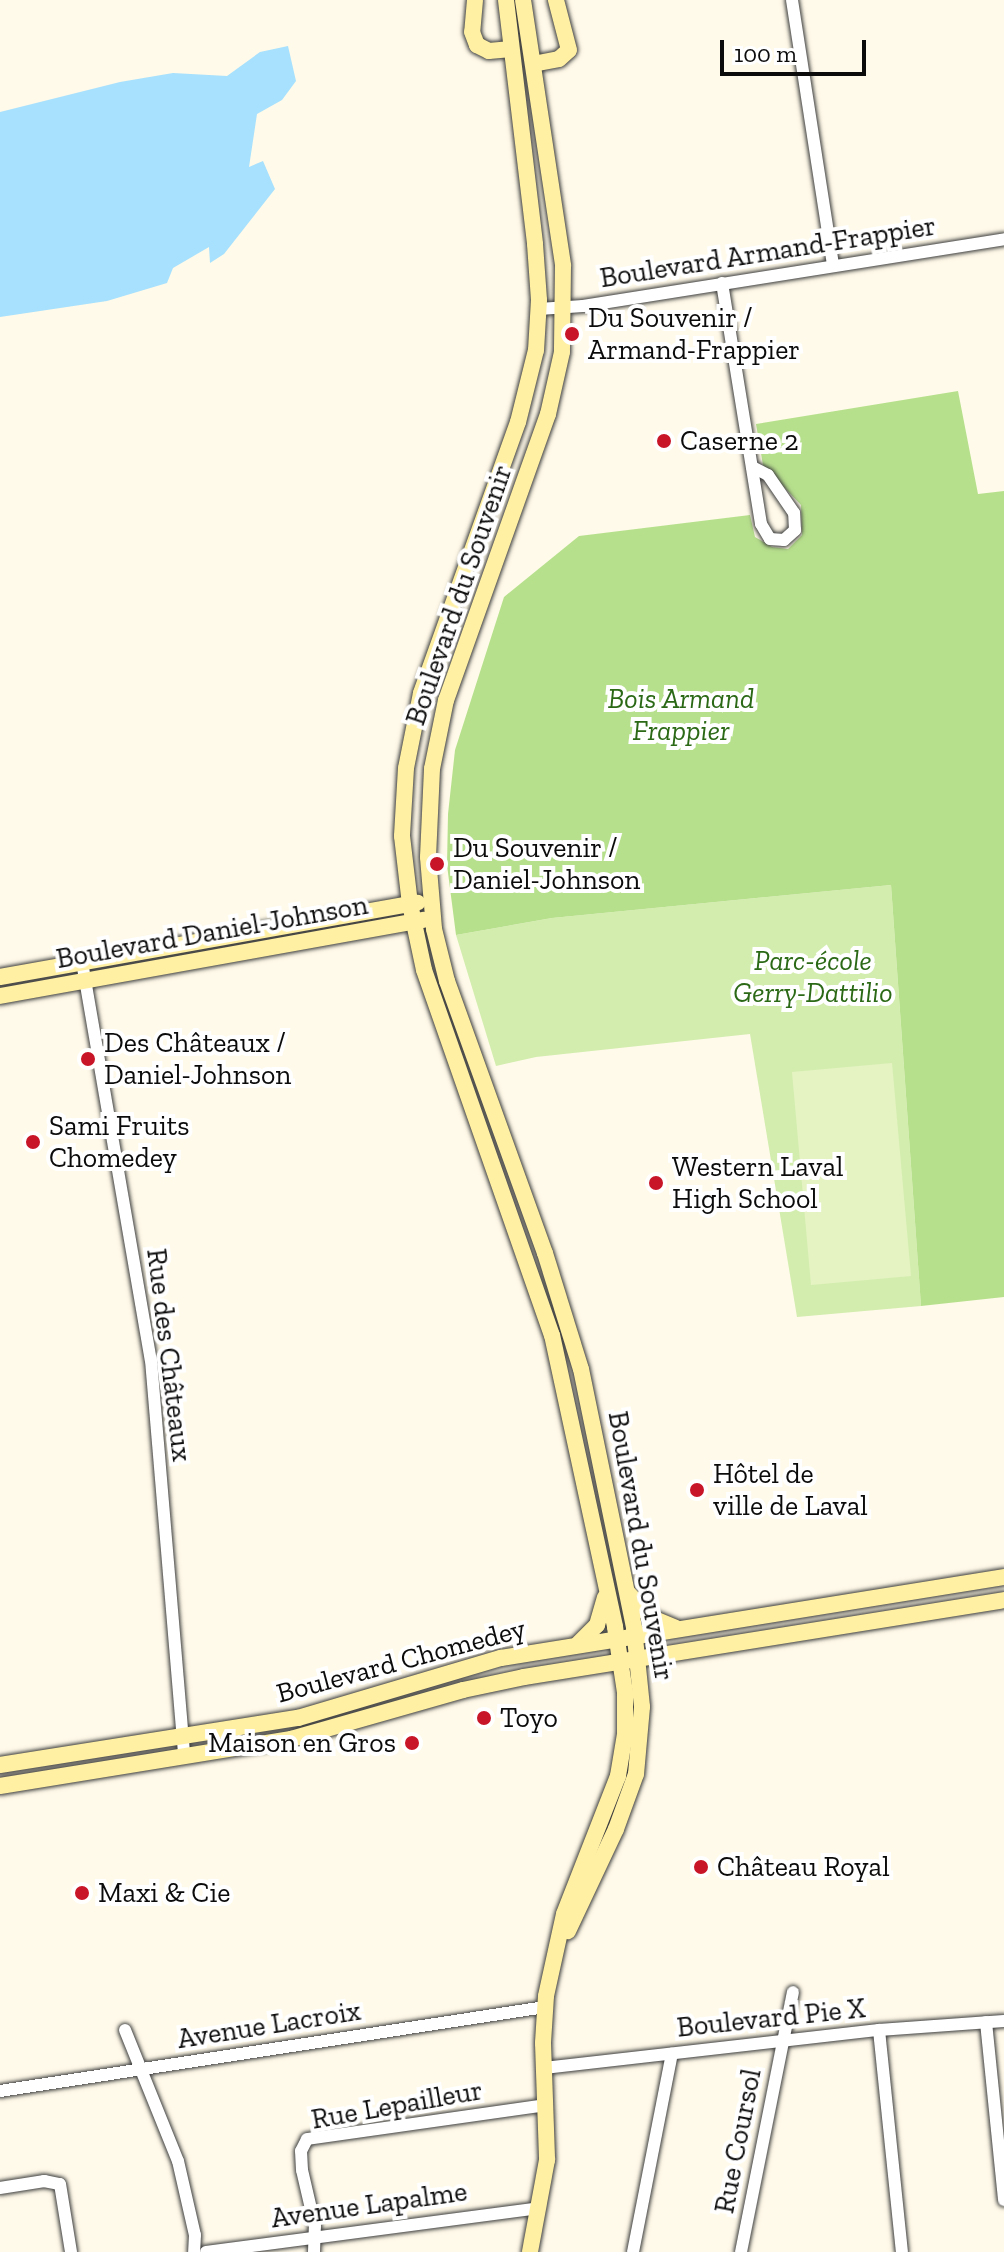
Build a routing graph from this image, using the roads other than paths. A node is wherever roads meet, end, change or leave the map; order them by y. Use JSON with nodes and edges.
{"nodes":[{"id":1,"x":475,"y":0,"type":"edge"},
{"id":2,"x":506,"y":0,"type":"edge"},
{"id":3,"x":523,"y":0,"type":"edge"},
{"id":4,"x":556,"y":0,"type":"edge"},
{"id":5,"x":792,"y":0,"type":"edge"},
{"id":6,"x":511,"y":49,"type":"junction"},
{"id":7,"x":533,"y":64,"type":"junction"},
{"id":8,"x":1004,"y":239,"type":"edge"},
{"id":9,"x":833,"y":265,"type":"junction"},
{"id":10,"x":722,"y":283,"type":"junction"},
{"id":11,"x":565,"y":308,"type":"junction"},
{"id":12,"x":539,"y":309,"type":"junction"},
{"id":13,"x":752,"y":467,"type":"junction"},
{"id":14,"x":430,"y":901,"type":"junction"},
{"id":15,"x":410,"y":904,"type":"junction"},
{"id":16,"x":432,"y":919,"type":"junction"},
{"id":17,"x":413,"y":922,"type":"junction"},
{"id":18,"x":82,"y":962,"type":"junction"},
{"id":19,"x":0,"y":977,"type":"edge"},
{"id":20,"x":85,"y":981,"type":"junction"},
{"id":21,"x":0,"y":996,"type":"edge"},
{"id":22,"x":1004,"y":1577,"type":"edge"},
{"id":23,"x":607,"y":1587,"type":"junction"},
{"id":24,"x":627,"y":1592,"type":"junction"},
{"id":25,"x":1004,"y":1600,"type":"edge"},
{"id":26,"x":677,"y":1629,"type":"junction"},
{"id":27,"x":635,"y":1635,"type":"junction"},
{"id":28,"x":617,"y":1639,"type":"junction"},
{"id":29,"x":575,"y":1645,"type":"junction"},
{"id":30,"x":638,"y":1658,"type":"junction"},
{"id":31,"x":621,"y":1660,"type":"junction"},
{"id":32,"x":182,"y":1736,"type":"junction"},
{"id":33,"x":184,"y":1757,"type":"junction"},
{"id":34,"x":0,"y":1765,"type":"edge"},
{"id":35,"x":0,"y":1786,"type":"edge"},
{"id":36,"x":552,"y":1965,"type":"junction"},
{"id":37,"x":793,"y":1992,"type":"dead end"},
{"id":38,"x":545,"y":2007,"type":"junction"},
{"id":39,"x":1004,"y":2021,"type":"edge"},
{"id":40,"x":986,"y":2022,"type":"junction"},
{"id":41,"x":125,"y":2030,"type":"dead end"},
{"id":42,"x":879,"y":2030,"type":"junction"},
{"id":43,"x":782,"y":2041,"type":"junction"},
{"id":44,"x":672,"y":2054,"type":"junction"},
{"id":45,"x":544,"y":2068,"type":"junction"},
{"id":46,"x":141,"y":2069,"type":"junction"},
{"id":47,"x":0,"y":2091,"type":"edge"},
{"id":48,"x":546,"y":2105,"type":"junction"},
{"id":49,"x":0,"y":2188,"type":"edge"},
{"id":50,"x":1004,"y":2200,"type":"edge"},
{"id":51,"x":539,"y":2208,"type":"junction"},
{"id":52,"x":315,"y":2238,"type":"junction"},
{"id":53,"x":71,"y":2252,"type":"edge"},
{"id":54,"x":194,"y":2252,"type":"edge"},
{"id":55,"x":206,"y":2252,"type":"edge"},
{"id":56,"x":314,"y":2252,"type":"edge"},
{"id":57,"x":530,"y":2252,"type":"edge"},
{"id":58,"x":633,"y":2252,"type":"edge"},
{"id":59,"x":741,"y":2252,"type":"edge"},
{"id":60,"x":902,"y":2252,"type":"edge"}],
"edges":[{"from":1,"to":6,"type":"street"},
{"from":2,"to":6,"type":"street","name":"Boulevard du Souvenir"},
{"from":3,"to":7,"type":"street","name":"Boulevard du Souvenir"},
{"from":4,"to":7,"type":"street"},
{"from":5,"to":9,"type":"street"},
{"from":6,"to":12,"type":"street","name":"Boulevard du Souvenir"},
{"from":7,"to":11,"type":"street","name":"Boulevard du Souvenir"},
{"from":8,"to":9,"type":"street","name":"Boulevard Armand-Frappier"},
{"from":9,"to":10,"type":"street","name":"Boulevard Armand-Frappier"},
{"from":10,"to":11,"type":"street","name":"Boulevard Armand-Frappier"},
{"from":10,"to":13,"type":"street"},
{"from":11,"to":12,"type":"street","name":"Boulevard Armand-Frappier"},
{"from":11,"to":14,"type":"street","name":"Boulevard du Souvenir"},
{"from":12,"to":15,"type":"street","name":"Boulevard du Souvenir"},
{"from":13,"to":13,"type":"street"},
{"from":14,"to":15,"type":"street","name":"Boulevard Daniel-Johnson"},
{"from":14,"to":16,"type":"street","name":"Boulevard du Souvenir"},
{"from":15,"to":17,"type":"street","name":"Boulevard du Souvenir"},
{"from":15,"to":18,"type":"street","name":"Boulevard Daniel-Johnson"},
{"from":16,"to":17,"type":"street","name":"Boulevard Daniel-Johnson"},
{"from":16,"to":24,"type":"street","name":"Boulevard du Souvenir"},
{"from":17,"to":20,"type":"street","name":"Boulevard Daniel-Johnson"},
{"from":17,"to":23,"type":"street","name":"Boulevard du Souvenir"},
{"from":18,"to":19,"type":"street","name":"Boulevard Daniel-Johnson"},
{"from":18,"to":20,"type":"street","name":"Rue des Châteaux"},
{"from":20,"to":21,"type":"street","name":"Boulevard Daniel-Johnson"},
{"from":20,"to":32,"type":"street","name":"Rue des Châteaux"},
{"from":22,"to":26,"type":"street","name":"Boulevard Chomedey"},
{"from":23,"to":28,"type":"street","name":"Boulevard du Souvenir"},
{"from":23,"to":29,"type":"street"},
{"from":24,"to":26,"type":"street"},
{"from":24,"to":27,"type":"street","name":"Boulevard du Souvenir"},
{"from":25,"to":30,"type":"street","name":"Boulevard Chomedey"},
{"from":26,"to":27,"type":"street","name":"Boulevard Chomedey"},
{"from":27,"to":28,"type":"street","name":"Boulevard Chomedey"},
{"from":27,"to":30,"type":"street","name":"Boulevard du Souvenir"},
{"from":28,"to":29,"type":"street","name":"Boulevard Chomedey"},
{"from":28,"to":31,"type":"street","name":"Boulevard du Souvenir"},
{"from":29,"to":32,"type":"street","name":"Boulevard Chomedey"},
{"from":30,"to":31,"type":"street","name":"Boulevard Chomedey"},
{"from":30,"to":36,"type":"street","name":"Boulevard du Souvenir"},
{"from":31,"to":33,"type":"street","name":"Boulevard Chomedey"},
{"from":31,"to":36,"type":"street","name":"Boulevard du Souvenir"},
{"from":32,"to":33,"type":"street","name":"Rue des Châteaux"},
{"from":32,"to":34,"type":"street","name":"Boulevard Chomedey"},
{"from":33,"to":35,"type":"street","name":"Boulevard Chomedey"},
{"from":36,"to":38,"type":"street"},
{"from":37,"to":43,"type":"street","name":"Rue Coursol"},
{"from":38,"to":45,"type":"street"},
{"from":38,"to":46,"type":"street","name":"Avenue Lacroix"},
{"from":39,"to":40,"type":"street","name":"Boulevard Pie X"},
{"from":40,"to":42,"type":"street","name":"Boulevard Pie X"},
{"from":40,"to":50,"type":"street"},
{"from":41,"to":46,"type":"street"},
{"from":42,"to":43,"type":"street","name":"Boulevard Pie X"},
{"from":42,"to":60,"type":"street"},
{"from":43,"to":44,"type":"street","name":"Boulevard Pie X"},
{"from":43,"to":59,"type":"street","name":"Rue Coursol"},
{"from":44,"to":45,"type":"street","name":"Boulevard Pie X"},
{"from":44,"to":58,"type":"street"},
{"from":45,"to":48,"type":"street"},
{"from":46,"to":47,"type":"street","name":"Avenue Lacroix"},
{"from":46,"to":54,"type":"street"},
{"from":48,"to":51,"type":"street"},
{"from":48,"to":52,"type":"street","name":"Rue Lepailleur"},
{"from":49,"to":53,"type":"street"},
{"from":51,"to":52,"type":"street","name":"Avenue Lapalme"},
{"from":51,"to":57,"type":"street"},
{"from":52,"to":55,"type":"street","name":"Avenue Lapalme"},
{"from":52,"to":56,"type":"street"}]}
